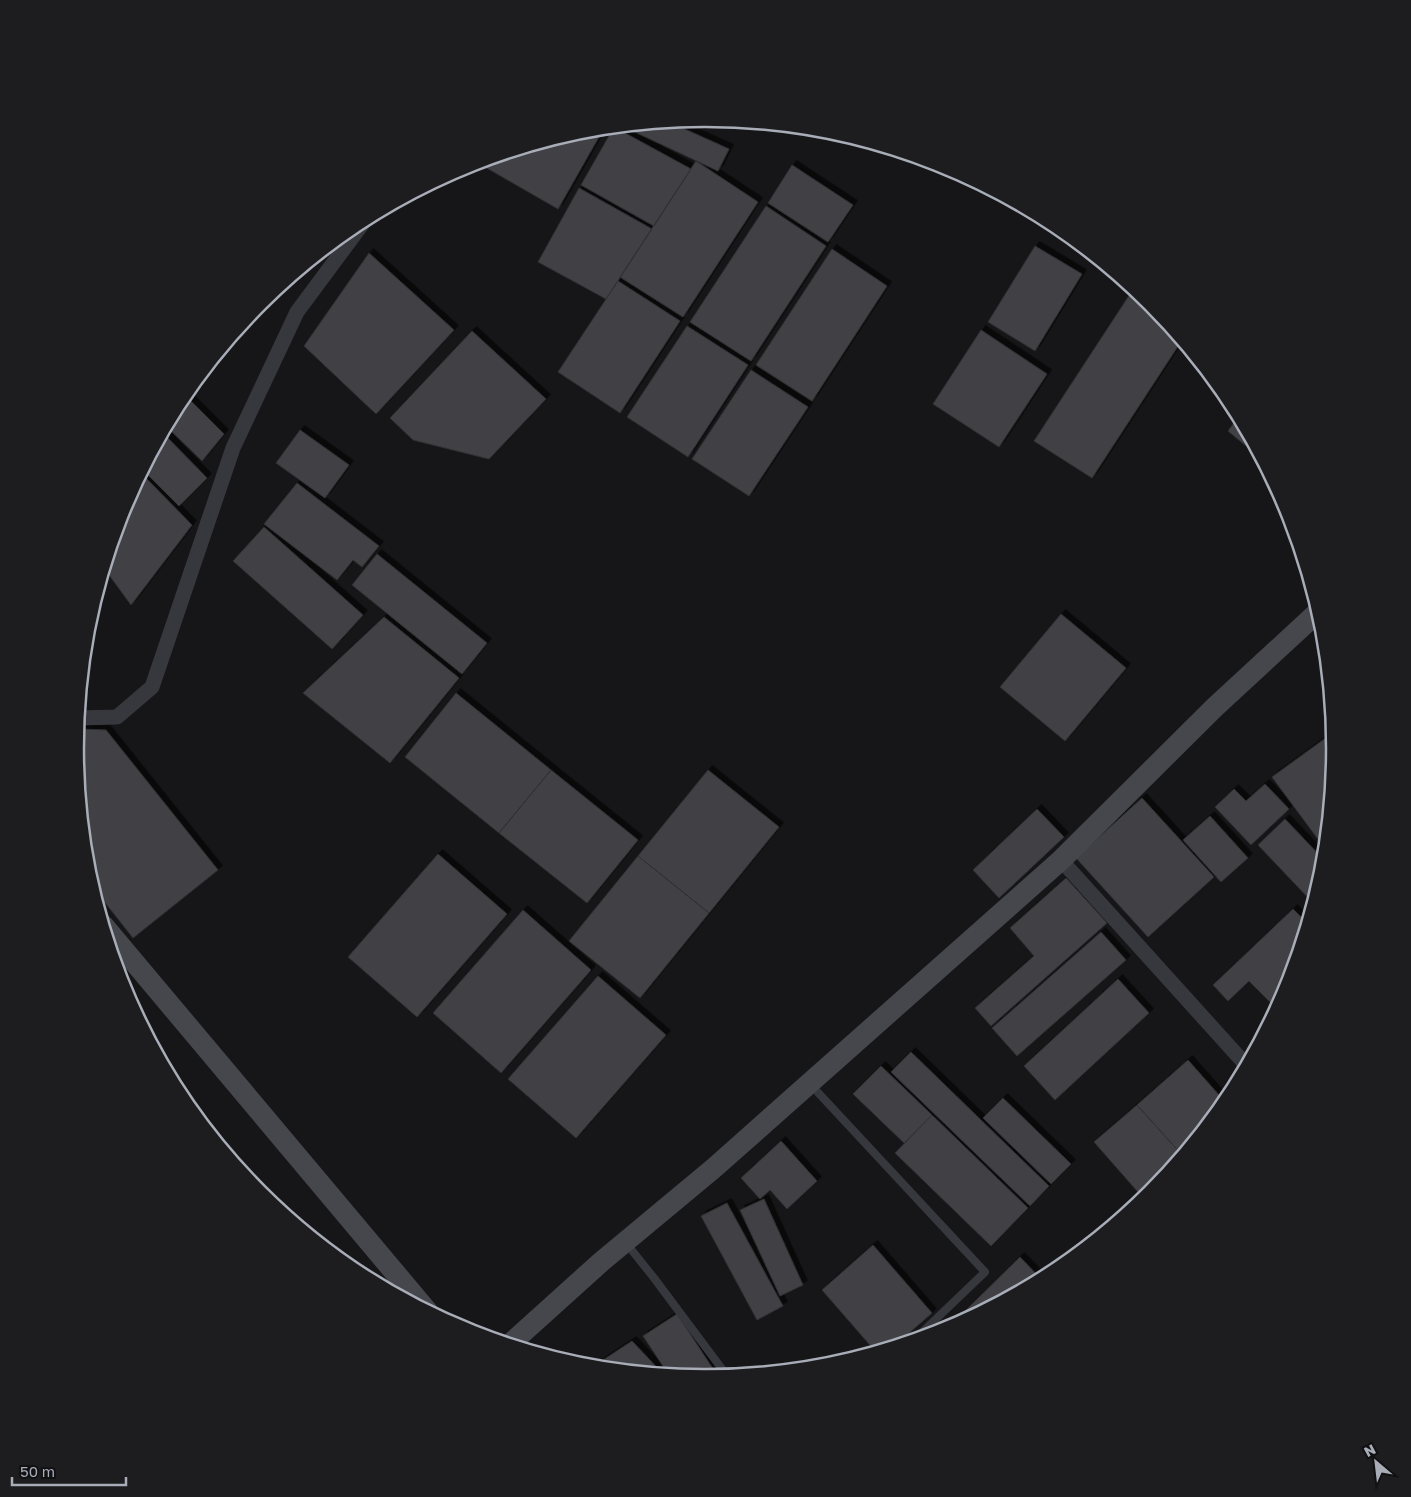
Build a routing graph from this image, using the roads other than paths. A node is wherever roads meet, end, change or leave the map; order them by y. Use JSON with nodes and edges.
{"nodes":[{"id":1,"x":351,"y":238,"type":"edge"},
{"id":2,"x":1313,"y":617,"type":"edge"},
{"id":3,"x":85,"y":718,"type":"edge"},
{"id":4,"x":1061,"y":860,"type":"junction"},
{"id":5,"x":114,"y":938,"type":"edge"},
{"id":6,"x":1243,"y":1061,"type":"edge"},
{"id":7,"x":810,"y":1083,"type":"junction"},
{"id":8,"x":625,"y":1242,"type":"junction"},
{"id":9,"x":417,"y":1298,"type":"edge"},
{"id":10,"x":925,"y":1330,"type":"edge"},
{"id":11,"x":515,"y":1340,"type":"edge"},
{"id":12,"x":722,"y":1370,"type":"edge"}],
"edges":[{"from":1,"to":3,"type":"street"},
{"from":2,"to":4,"type":"street"},
{"from":4,"to":6,"type":"street"},
{"from":4,"to":7,"type":"street"},
{"from":5,"to":9,"type":"street"},
{"from":7,"to":8,"type":"street"},
{"from":7,"to":10,"type":"lane"},
{"from":8,"to":11,"type":"street"},
{"from":8,"to":12,"type":"lane"}]}
